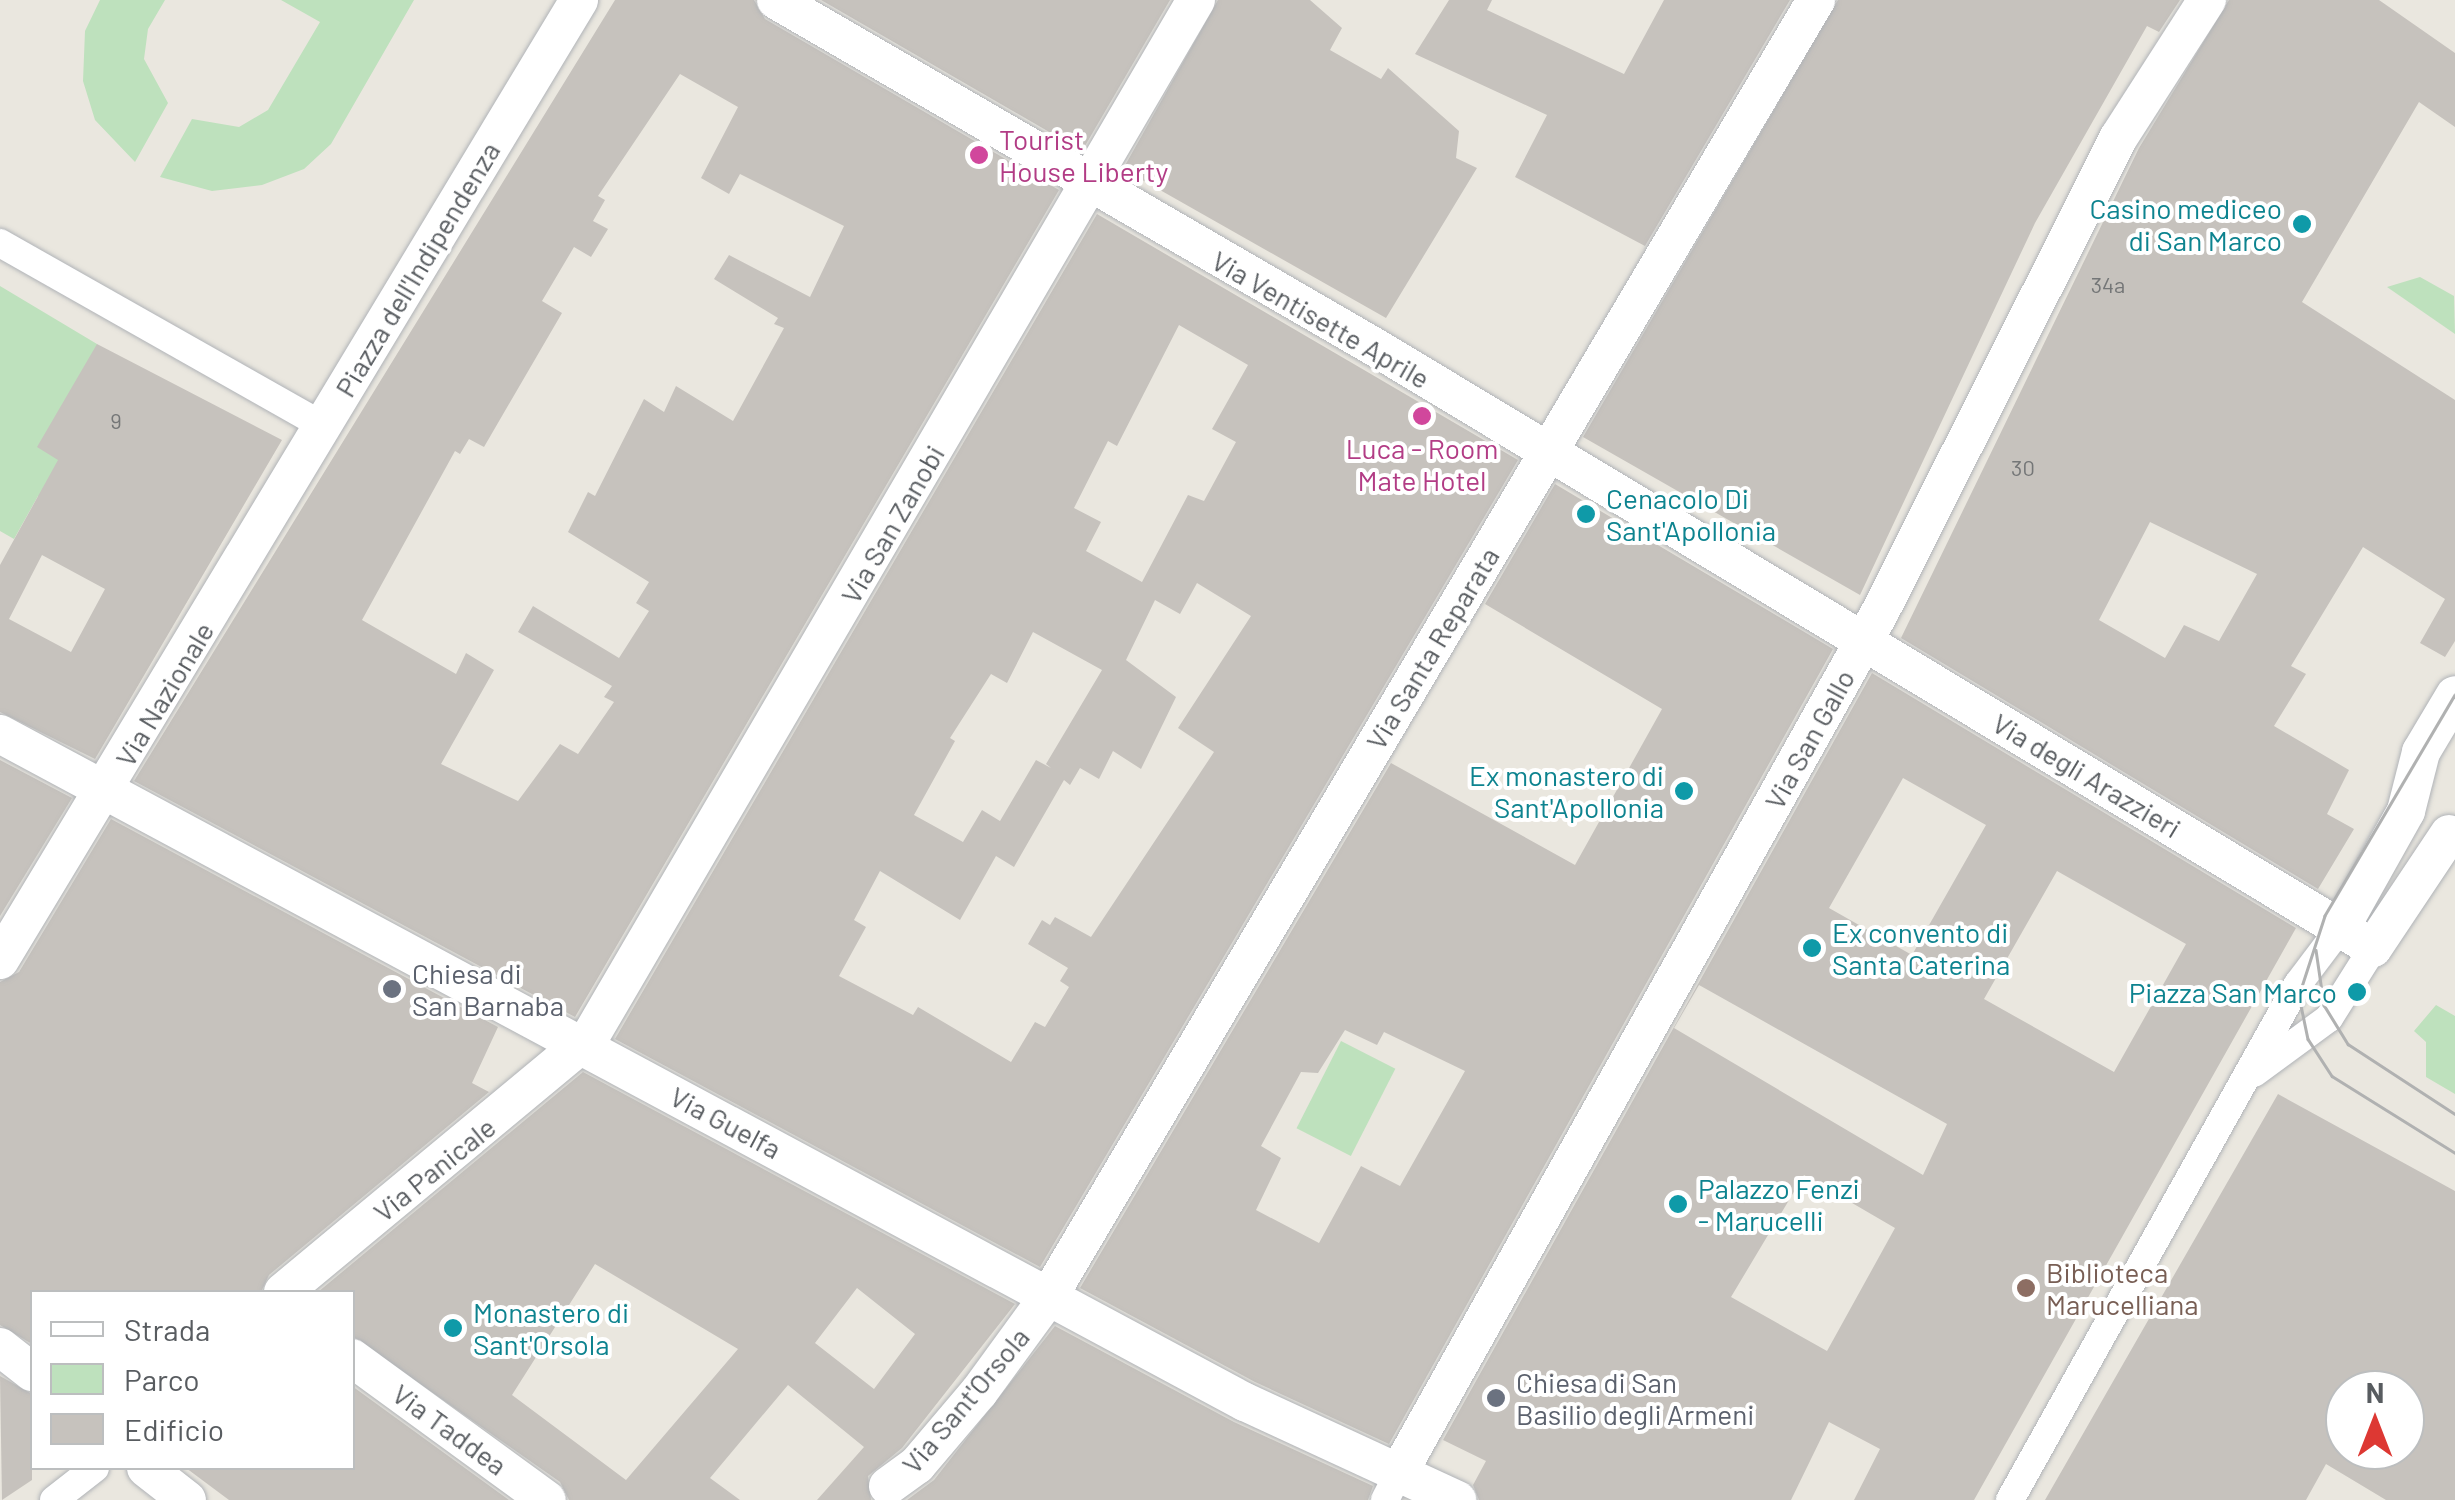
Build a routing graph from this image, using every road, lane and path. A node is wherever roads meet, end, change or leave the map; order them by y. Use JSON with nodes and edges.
{"nodes":[{"id":1,"x":579,"y":0,"type":"edge"},
{"id":2,"x":776,"y":0,"type":"edge"},
{"id":3,"x":1196,"y":0,"type":"edge"},
{"id":4,"x":1816,"y":0,"type":"edge"},
{"id":5,"x":2208,"y":0,"type":"edge"},
{"id":6,"x":1091,"y":185,"type":"junction"},
{"id":7,"x":0,"y":244,"type":"edge"},
{"id":8,"x":323,"y":426,"type":"junction"},
{"id":9,"x":1548,"y":451,"type":"junction"},
{"id":10,"x":1864,"y":640,"type":"junction"},
{"id":11,"x":2455,"y":695,"type":"edge"},
{"id":12,"x":0,"y":734,"type":"edge"},
{"id":13,"x":106,"y":791,"type":"junction"},
{"id":14,"x":2406,"y":812,"type":"junction"},
{"id":15,"x":2452,"y":836,"type":"edge"},
{"id":16,"x":2326,"y":918,"type":"junction"},
{"id":17,"x":2374,"y":948,"type":"junction"},
{"id":18,"x":0,"y":960,"type":"edge"},
{"id":19,"x":584,"y":1046,"type":"junction"},
{"id":20,"x":2240,"y":1089,"type":"junction"},
{"id":21,"x":285,"y":1290,"type":"edge"},
{"id":22,"x":1050,"y":1296,"type":"junction"},
{"id":23,"x":0,"y":1347,"type":"edge"},
{"id":24,"x":355,"y":1360,"type":"edge"},
{"id":25,"x":30,"y":1370,"type":"edge"},
{"id":26,"x":93,"y":1470,"type":"edge"},
{"id":27,"x":148,"y":1470,"type":"edge"},
{"id":28,"x":1392,"y":1486,"type":"edge"},
{"id":29,"x":882,"y":1493,"type":"edge"},
{"id":30,"x":54,"y":1500,"type":"edge"},
{"id":31,"x":188,"y":1500,"type":"edge"},
{"id":32,"x":546,"y":1500,"type":"edge"},
{"id":33,"x":1457,"y":1500,"type":"edge"},
{"id":34,"x":2010,"y":1500,"type":"edge"}],
"edges":[{"from":1,"to":8,"type":"street","name":"Piazza dell'Indipendenza"},
{"from":2,"to":6,"type":"street","name":"Via Ventisette Aprile"},
{"from":3,"to":6,"type":"street","name":"Via San Zanobi"},
{"from":4,"to":9,"type":"street","name":"Via Santa Reparata"},
{"from":5,"to":10,"type":"street","name":"Via San Gallo"},
{"from":6,"to":9,"type":"street","name":"Via Ventisette Aprile"},
{"from":6,"to":19,"type":"street","name":"Via San Zanobi"},
{"from":7,"to":8,"type":"street","name":"Piazza dell'Indipendenza"},
{"from":8,"to":13,"type":"street","name":"Via Nazionale"},
{"from":9,"to":10,"type":"street","name":"Via Ventisette Aprile"},
{"from":9,"to":22,"type":"street","name":"Via Santa Reparata"},
{"from":10,"to":16,"type":"street","name":"Via degli Arazzieri"},
{"from":10,"to":28,"type":"street","name":"Via San Gallo"},
{"from":11,"to":14,"type":"street"},
{"from":12,"to":13,"type":"street","name":"Via Guelfa"},
{"from":13,"to":18,"type":"street","name":"Via Nazionale"},
{"from":13,"to":19,"type":"street","name":"Via Guelfa"},
{"from":14,"to":15,"type":"street"},
{"from":14,"to":16,"type":"street"},
{"from":15,"to":17,"type":"street"},
{"from":16,"to":17,"type":"street"},
{"from":16,"to":20,"type":"street"},
{"from":17,"to":20,"type":"street"},
{"from":19,"to":21,"type":"street","name":"Via Panicale"},
{"from":19,"to":22,"type":"street","name":"Via Guelfa"},
{"from":20,"to":34,"type":"street"},
{"from":22,"to":28,"type":"street","name":"Via Guelfa"},
{"from":22,"to":29,"type":"street","name":"Via Sant'Orsola"},
{"from":23,"to":25,"type":"street"},
{"from":24,"to":32,"type":"street","name":"Via Taddea"},
{"from":26,"to":30,"type":"street"},
{"from":27,"to":31,"type":"street"},
{"from":28,"to":33,"type":"street","name":"Via Guelfa"}]}
